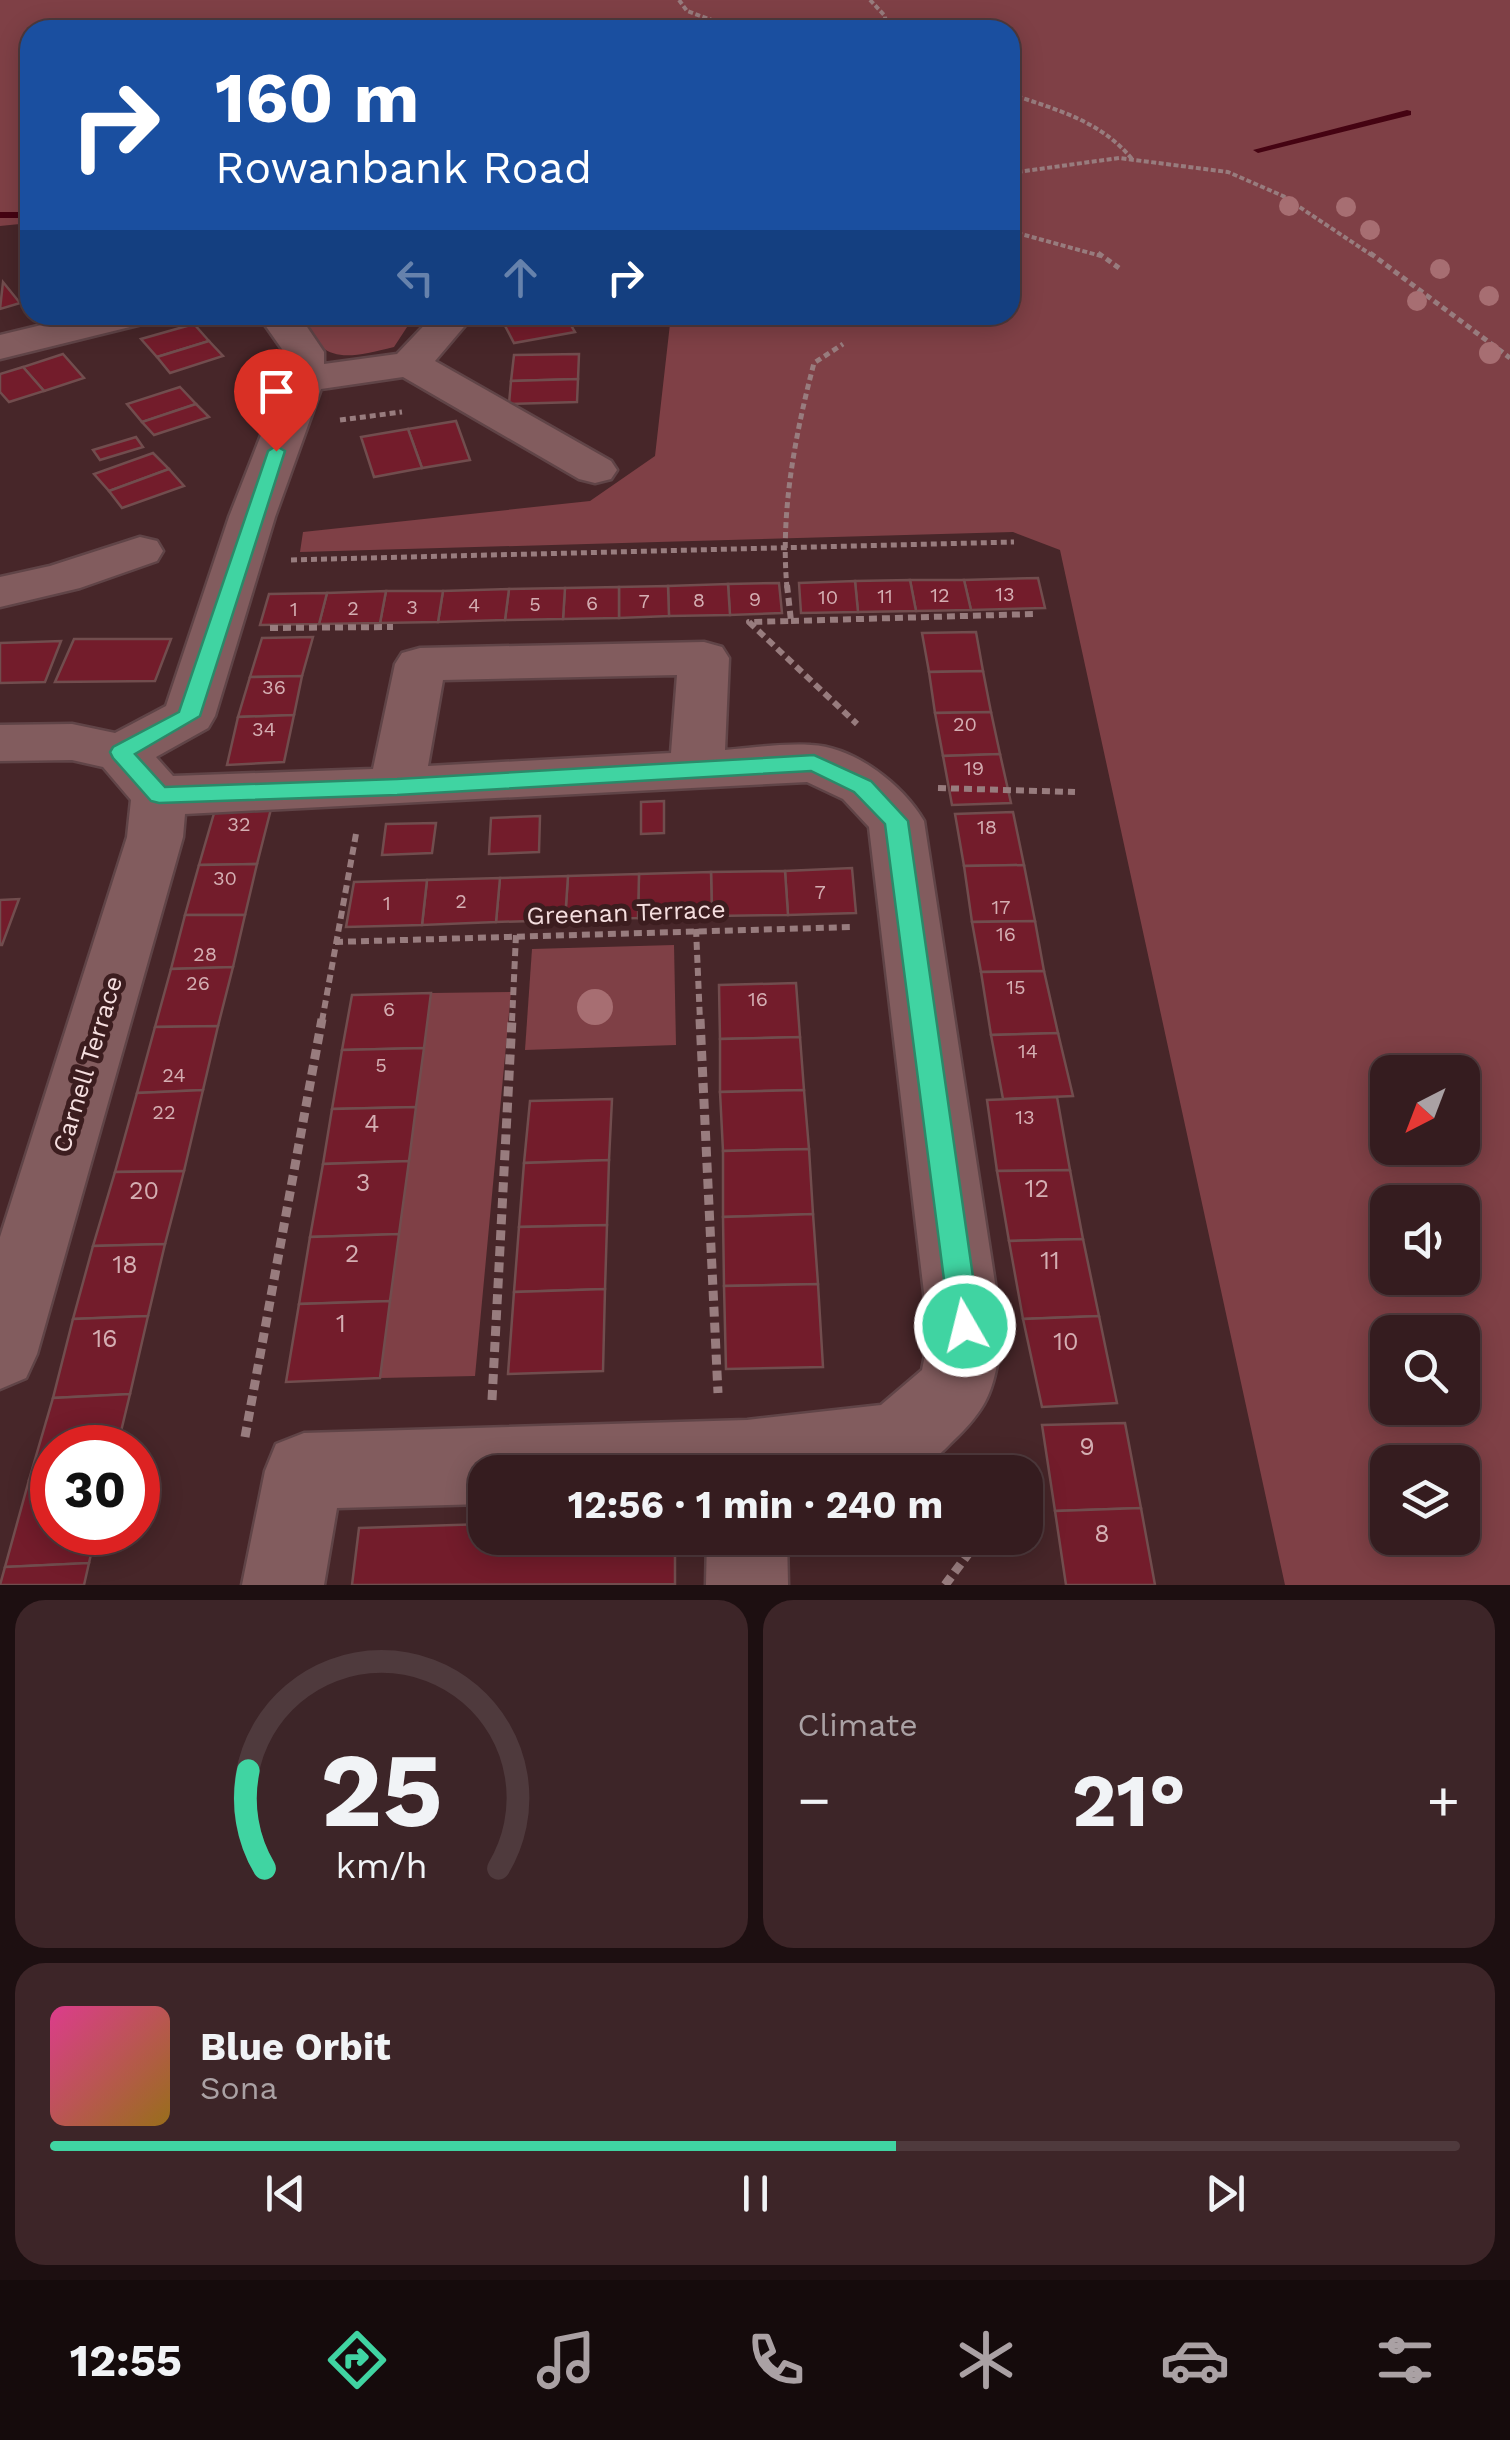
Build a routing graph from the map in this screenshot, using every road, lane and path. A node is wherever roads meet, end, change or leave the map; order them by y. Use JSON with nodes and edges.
{"nodes":[{"id":1,"x":679,"y":0,"type":"edge"},
{"id":2,"x":870,"y":0,"type":"edge"},
{"id":3,"x":712,"y":20,"type":"edge"},
{"id":4,"x":886,"y":20,"type":"edge"},
{"id":5,"x":1020,"y":97,"type":"edge"},
{"id":6,"x":1132,"y":160,"type":"junction"},
{"id":7,"x":1020,"y":172,"type":"edge"},
{"id":8,"x":1020,"y":233,"type":"edge"},
{"id":9,"x":1120,"y":268,"type":"dead end"},
{"id":10,"x":91,"y":325,"type":"edge"},
{"id":11,"x":287,"y":325,"type":"edge"},
{"id":12,"x":446,"y":325,"type":"edge"},
{"id":13,"x":843,"y":344,"type":"dead end"},
{"id":14,"x":0,"y":347,"type":"edge"},
{"id":15,"x":1510,"y":358,"type":"edge"},
{"id":16,"x":410,"y":364,"type":"junction"},
{"id":17,"x":304,"y":379,"type":"junction"},
{"id":18,"x":595,"y":470,"type":"dead end"},
{"id":19,"x":1014,"y":542,"type":"dead end"},
{"id":20,"x":784,"y":546,"type":"junction"},
{"id":21,"x":140,"y":551,"type":"dead end"},
{"id":22,"x":238,"y":561,"type":"junction"},
{"id":23,"x":0,"y":592,"type":"edge"},
{"id":24,"x":1033,"y":614,"type":"dead end"},
{"id":25,"x":791,"y":622,"type":"junction"},
{"id":26,"x":860,"y":727,"type":"dead end"},
{"id":27,"x":0,"y":743,"type":"edge"},
{"id":28,"x":697,"y":769,"type":"junction"},
{"id":29,"x":141,"y":775,"type":"junction"},
{"id":30,"x":1076,"y":792,"type":"dead end"},
{"id":31,"x":378,"y":804,"type":"junction"},
{"id":32,"x":896,"y":821,"type":"junction"},
{"id":33,"x":696,"y":929,"type":"junction"},
{"id":34,"x":516,"y":936,"type":"junction"},
{"id":35,"x":336,"y":942,"type":"junction"},
{"id":36,"x":914,"y":948,"type":"junction"},
{"id":37,"x":0,"y":1354,"type":"edge"},
{"id":38,"x":252,"y":1404,"type":"dead end"},
{"id":39,"x":487,"y":1455,"type":"edge"},
{"id":40,"x":737,"y":1455,"type":"edge"},
{"id":41,"x":796,"y":1455,"type":"edge"},
{"id":42,"x":468,"y":1466,"type":"edge"},
{"id":43,"x":747,"y":1555,"type":"edge"},
{"id":44,"x":967,"y":1555,"type":"edge"},
{"id":45,"x":283,"y":1585,"type":"edge"},
{"id":46,"x":747,"y":1585,"type":"edge"},
{"id":47,"x":945,"y":1585,"type":"edge"}],
"edges":[{"from":1,"to":3,"type":"path"},
{"from":2,"to":4,"type":"path"},
{"from":5,"to":6,"type":"path"},
{"from":6,"to":7,"type":"path"},
{"from":6,"to":15,"type":"path"},
{"from":8,"to":9,"type":"path"},
{"from":10,"to":14,"type":"street"},
{"from":11,"to":17,"type":"street"},
{"from":12,"to":16,"type":"street"},
{"from":13,"to":20,"type":"path"},
{"from":16,"to":17,"type":"street"},
{"from":16,"to":18,"type":"street"},
{"from":17,"to":22,"type":"street"},
{"from":19,"to":20,"type":"path"},
{"from":20,"to":22,"type":"path"},
{"from":20,"to":25,"type":"path"},
{"from":21,"to":23,"type":"street"},
{"from":22,"to":29,"type":"street"},
{"from":24,"to":25,"type":"path"},
{"from":25,"to":26,"type":"path"},
{"from":27,"to":29,"type":"street"},
{"from":28,"to":31,"type":"street"},
{"from":28,"to":31,"type":"street"},
{"from":28,"to":32,"type":"street"},
{"from":29,"to":31,"type":"street"},
{"from":29,"to":37,"type":"street","name":"Carnell Terrace"},
{"from":30,"to":32,"type":"path"},
{"from":31,"to":35,"type":"path"},
{"from":32,"to":36,"type":"street"},
{"from":33,"to":34,"type":"path","name":"Greenan Terrace"},
{"from":33,"to":36,"type":"path","name":"Greenan Terrace"},
{"from":33,"to":40,"type":"path"},
{"from":34,"to":35,"type":"path","name":"Greenan Terrace"},
{"from":34,"to":39,"type":"path"},
{"from":35,"to":38,"type":"path"},
{"from":36,"to":41,"type":"street"},
{"from":42,"to":45,"type":"street"},
{"from":43,"to":46,"type":"street"},
{"from":44,"to":47,"type":"path"}]}
